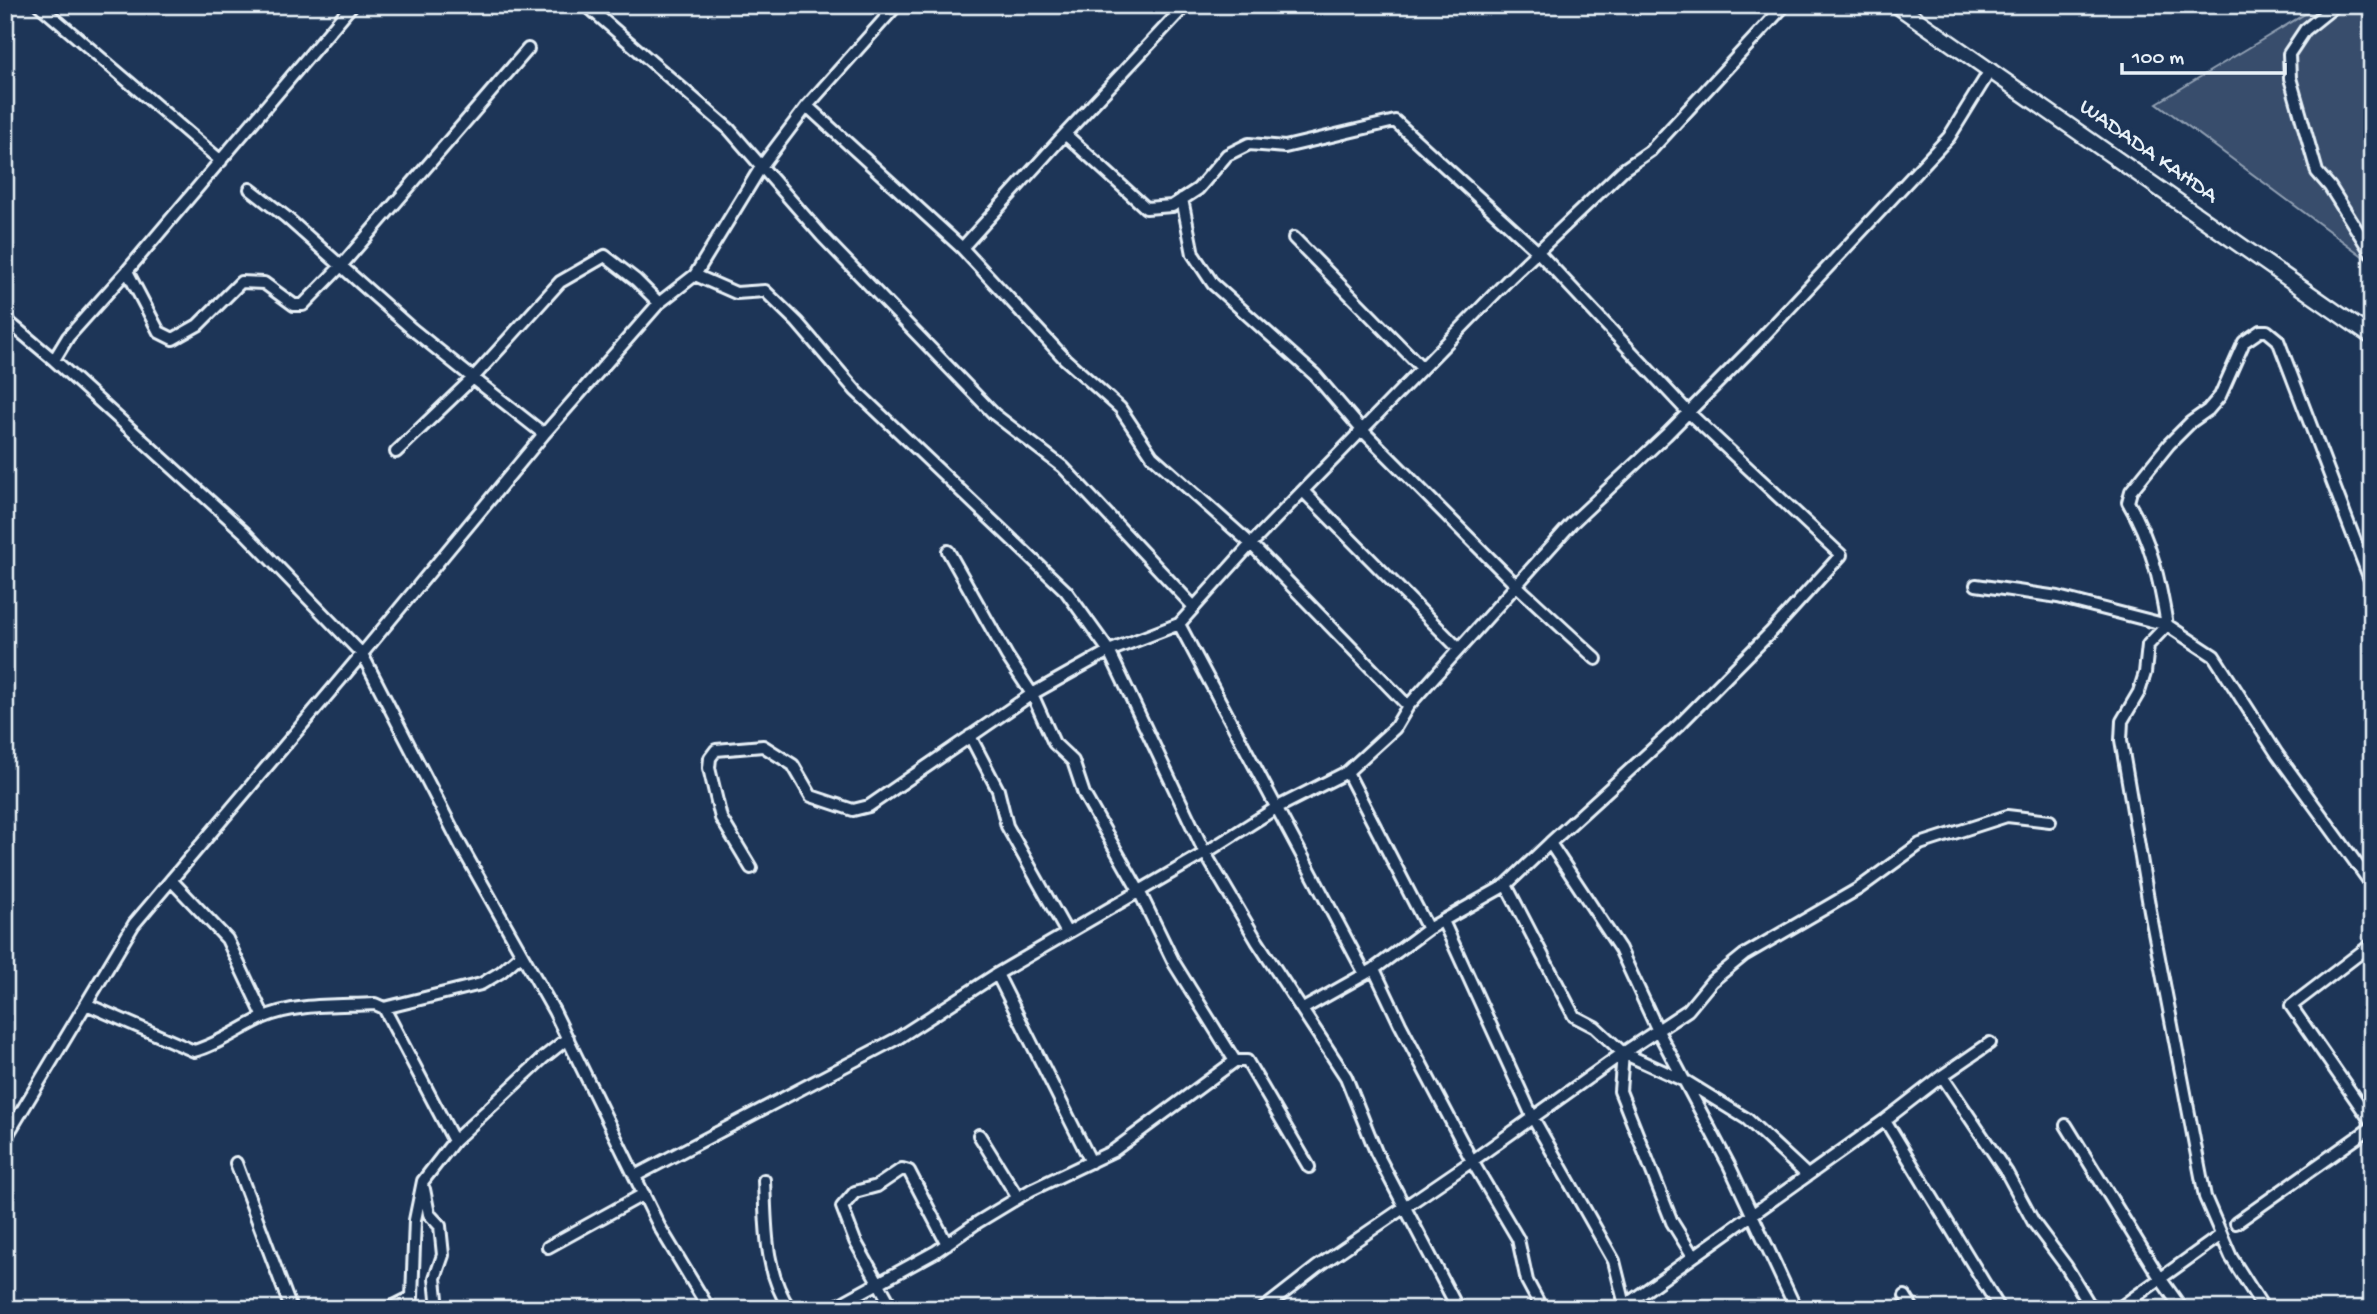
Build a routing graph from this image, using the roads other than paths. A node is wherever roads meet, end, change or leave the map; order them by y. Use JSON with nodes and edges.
{"nodes":[{"id":1,"x":39,"y":5,"type":"edge"},
{"id":2,"x":352,"y":5,"type":"edge"},
{"id":3,"x":586,"y":5,"type":"edge"},
{"id":4,"x":897,"y":5,"type":"edge"},
{"id":5,"x":1786,"y":5,"type":"edge"},
{"id":6,"x":1896,"y":5,"type":"edge"},
{"id":7,"x":2336,"y":5,"type":"edge"},
{"id":8,"x":1182,"y":7,"type":"edge"},
{"id":9,"x":528,"y":49,"type":"dead end"},
{"id":10,"x":1991,"y":69,"type":"junction"},
{"id":11,"x":807,"y":106,"type":"junction"},
{"id":12,"x":1065,"y":134,"type":"junction"},
{"id":13,"x":221,"y":161,"type":"junction"},
{"id":14,"x":761,"y":167,"type":"junction"},
{"id":15,"x":250,"y":189,"type":"dead end"},
{"id":16,"x":1182,"y":200,"type":"junction"},
{"id":17,"x":1294,"y":239,"type":"dead end"},
{"id":18,"x":962,"y":248,"type":"junction"},
{"id":19,"x":1538,"y":252,"type":"junction"},
{"id":20,"x":2372,"y":254,"type":"edge"},
{"id":21,"x":341,"y":266,"type":"junction"},
{"id":22,"x":127,"y":271,"type":"junction"},
{"id":23,"x":695,"y":275,"type":"junction"},
{"id":24,"x":659,"y":303,"type":"junction"},
{"id":25,"x":5,"y":319,"type":"edge"},
{"id":26,"x":2372,"y":337,"type":"edge"},
{"id":27,"x":54,"y":360,"type":"junction"},
{"id":28,"x":1422,"y":368,"type":"junction"},
{"id":29,"x":473,"y":378,"type":"junction"},
{"id":30,"x":1688,"y":412,"type":"junction"},
{"id":31,"x":1362,"y":430,"type":"junction"},
{"id":32,"x":544,"y":434,"type":"junction"},
{"id":33,"x":396,"y":452,"type":"dead end"},
{"id":34,"x":1303,"y":491,"type":"junction"},
{"id":35,"x":1251,"y":544,"type":"junction"},
{"id":36,"x":948,"y":551,"type":"dead end"},
{"id":37,"x":1517,"y":585,"type":"junction"},
{"id":38,"x":1976,"y":585,"type":"dead end"},
{"id":39,"x":2372,"y":585,"type":"edge"},
{"id":40,"x":1194,"y":607,"type":"junction"},
{"id":41,"x":1179,"y":624,"type":"junction"},
{"id":42,"x":2167,"y":625,"type":"junction"},
{"id":43,"x":1459,"y":649,"type":"junction"},
{"id":44,"x":1109,"y":651,"type":"junction"},
{"id":45,"x":362,"y":654,"type":"junction"},
{"id":46,"x":1596,"y":659,"type":"dead end"},
{"id":47,"x":1032,"y":694,"type":"junction"},
{"id":48,"x":1408,"y":706,"type":"junction"},
{"id":49,"x":970,"y":736,"type":"junction"},
{"id":50,"x":1347,"y":772,"type":"junction"},
{"id":51,"x":1276,"y":808,"type":"junction"},
{"id":52,"x":2050,"y":821,"type":"dead end"},
{"id":53,"x":1550,"y":843,"type":"junction"},
{"id":54,"x":1205,"y":853,"type":"junction"},
{"id":55,"x":751,"y":868,"type":"dead end"},
{"id":56,"x":171,"y":880,"type":"junction"},
{"id":57,"x":1506,"y":885,"type":"junction"},
{"id":58,"x":2372,"y":885,"type":"edge"},
{"id":59,"x":1139,"y":891,"type":"junction"},
{"id":60,"x":1443,"y":921,"type":"junction"},
{"id":61,"x":1428,"y":929,"type":"junction"},
{"id":62,"x":1066,"y":933,"type":"junction"},
{"id":63,"x":2372,"y":944,"type":"edge"},
{"id":64,"x":522,"y":954,"type":"junction"},
{"id":65,"x":1369,"y":971,"type":"junction"},
{"id":66,"x":997,"y":974,"type":"junction"},
{"id":67,"x":86,"y":1004,"type":"junction"},
{"id":68,"x":384,"y":1008,"type":"junction"},
{"id":69,"x":1303,"y":1009,"type":"junction"},
{"id":70,"x":264,"y":1017,"type":"junction"},
{"id":71,"x":1658,"y":1031,"type":"junction"},
{"id":72,"x":568,"y":1038,"type":"junction"},
{"id":73,"x":1990,"y":1043,"type":"dead end"},
{"id":74,"x":1623,"y":1053,"type":"junction"},
{"id":75,"x":1235,"y":1061,"type":"junction"},
{"id":76,"x":1942,"y":1076,"type":"junction"},
{"id":77,"x":1687,"y":1082,"type":"junction"},
{"id":78,"x":1533,"y":1118,"type":"junction"},
{"id":79,"x":1885,"y":1121,"type":"junction"},
{"id":80,"x":2066,"y":1125,"type":"dead end"},
{"id":81,"x":2372,"y":1125,"type":"edge"},
{"id":82,"x":979,"y":1135,"type":"dead end"},
{"id":83,"x":5,"y":1139,"type":"edge"},
{"id":84,"x":454,"y":1141,"type":"junction"},
{"id":85,"x":1091,"y":1161,"type":"junction"},
{"id":86,"x":1472,"y":1161,"type":"junction"},
{"id":87,"x":236,"y":1163,"type":"dead end"},
{"id":88,"x":1310,"y":1167,"type":"dead end"},
{"id":89,"x":1807,"y":1175,"type":"junction"},
{"id":90,"x":635,"y":1176,"type":"junction"},
{"id":91,"x":764,"y":1180,"type":"dead end"},
{"id":92,"x":423,"y":1181,"type":"junction"},
{"id":93,"x":644,"y":1194,"type":"junction"},
{"id":94,"x":1018,"y":1198,"type":"junction"},
{"id":95,"x":1404,"y":1206,"type":"junction"},
{"id":96,"x":1750,"y":1214,"type":"junction"},
{"id":97,"x":2236,"y":1223,"type":"dead end"},
{"id":98,"x":2221,"y":1235,"type":"junction"},
{"id":99,"x":947,"y":1244,"type":"junction"},
{"id":100,"x":548,"y":1247,"type":"dead end"},
{"id":101,"x":1693,"y":1256,"type":"junction"},
{"id":102,"x":2160,"y":1278,"type":"junction"},
{"id":103,"x":878,"y":1282,"type":"junction"},
{"id":104,"x":1905,"y":1296,"type":"dead end"},
{"id":105,"x":412,"y":1297,"type":"junction"},
{"id":106,"x":1623,"y":1308,"type":"edge"},
{"id":107,"x":291,"y":1309,"type":"edge"},
{"id":108,"x":388,"y":1309,"type":"edge"},
{"id":109,"x":408,"y":1309,"type":"edge"},
{"id":110,"x":438,"y":1309,"type":"edge"},
{"id":111,"x":709,"y":1309,"type":"edge"},
{"id":112,"x":790,"y":1309,"type":"edge"},
{"id":113,"x":831,"y":1309,"type":"edge"},
{"id":114,"x":892,"y":1309,"type":"edge"},
{"id":115,"x":1263,"y":1309,"type":"edge"},
{"id":116,"x":1458,"y":1309,"type":"edge"},
{"id":117,"x":1542,"y":1309,"type":"edge"},
{"id":118,"x":1796,"y":1309,"type":"edge"},
{"id":119,"x":1913,"y":1309,"type":"edge"},
{"id":120,"x":2000,"y":1309,"type":"edge"},
{"id":121,"x":2092,"y":1309,"type":"edge"},
{"id":122,"x":2118,"y":1309,"type":"edge"},
{"id":123,"x":2182,"y":1309,"type":"edge"},
{"id":124,"x":2264,"y":1309,"type":"edge"}],
"edges":[{"from":1,"to":13,"type":"street"},
{"from":2,"to":13,"type":"street"},
{"from":3,"to":14,"type":"street"},
{"from":4,"to":11,"type":"street"},
{"from":5,"to":19,"type":"street"},
{"from":6,"to":10,"type":"main road","name":"WADADA KAHDA"},
{"from":7,"to":20,"type":"street"},
{"from":8,"to":12,"type":"street"},
{"from":9,"to":21,"type":"street"},
{"from":10,"to":26,"type":"main road","name":"WADADA KAHDA"},
{"from":10,"to":30,"type":"street"},
{"from":11,"to":14,"type":"street"},
{"from":11,"to":18,"type":"street"},
{"from":12,"to":16,"type":"street"},
{"from":12,"to":18,"type":"street"},
{"from":13,"to":22,"type":"street"},
{"from":14,"to":23,"type":"street"},
{"from":14,"to":40,"type":"street"},
{"from":15,"to":21,"type":"street"},
{"from":16,"to":19,"type":"street"},
{"from":16,"to":31,"type":"street"},
{"from":17,"to":28,"type":"street"},
{"from":18,"to":35,"type":"street"},
{"from":19,"to":28,"type":"street"},
{"from":19,"to":30,"type":"street"},
{"from":21,"to":22,"type":"street"},
{"from":21,"to":29,"type":"street"},
{"from":22,"to":27,"type":"street"},
{"from":23,"to":24,"type":"street"},
{"from":23,"to":44,"type":"street"},
{"from":24,"to":29,"type":"street"},
{"from":24,"to":32,"type":"street"},
{"from":25,"to":27,"type":"street"},
{"from":27,"to":45,"type":"street"},
{"from":28,"to":31,"type":"street"},
{"from":29,"to":32,"type":"street"},
{"from":29,"to":33,"type":"street"},
{"from":30,"to":37,"type":"street"},
{"from":30,"to":53,"type":"street"},
{"from":31,"to":34,"type":"street"},
{"from":31,"to":37,"type":"street"},
{"from":32,"to":45,"type":"street"},
{"from":34,"to":35,"type":"street"},
{"from":34,"to":43,"type":"street"},
{"from":35,"to":40,"type":"street"},
{"from":35,"to":48,"type":"street"},
{"from":36,"to":47,"type":"street"},
{"from":37,"to":43,"type":"street"},
{"from":37,"to":46,"type":"street"},
{"from":38,"to":42,"type":"street"},
{"from":39,"to":42,"type":"street"},
{"from":40,"to":41,"type":"street"},
{"from":41,"to":44,"type":"street"},
{"from":41,"to":51,"type":"street"},
{"from":42,"to":58,"type":"street"},
{"from":42,"to":98,"type":"street"},
{"from":43,"to":48,"type":"street"},
{"from":44,"to":47,"type":"street"},
{"from":44,"to":54,"type":"street"},
{"from":45,"to":56,"type":"street"},
{"from":45,"to":64,"type":"street"},
{"from":47,"to":49,"type":"street"},
{"from":47,"to":59,"type":"street"},
{"from":48,"to":50,"type":"street"},
{"from":49,"to":55,"type":"street"},
{"from":49,"to":62,"type":"street"},
{"from":50,"to":51,"type":"street"},
{"from":50,"to":61,"type":"street"},
{"from":51,"to":54,"type":"street"},
{"from":51,"to":65,"type":"street"},
{"from":52,"to":71,"type":"street"},
{"from":53,"to":57,"type":"street"},
{"from":53,"to":71,"type":"street"},
{"from":54,"to":59,"type":"street"},
{"from":54,"to":69,"type":"street"},
{"from":56,"to":67,"type":"street"},
{"from":56,"to":70,"type":"street"},
{"from":57,"to":60,"type":"street"},
{"from":57,"to":74,"type":"street"},
{"from":59,"to":62,"type":"street"},
{"from":59,"to":75,"type":"street"},
{"from":60,"to":61,"type":"street"},
{"from":60,"to":78,"type":"street"},
{"from":61,"to":65,"type":"street"},
{"from":62,"to":66,"type":"street"},
{"from":63,"to":81,"type":"street"},
{"from":64,"to":68,"type":"street"},
{"from":64,"to":72,"type":"street"},
{"from":65,"to":69,"type":"street"},
{"from":65,"to":86,"type":"street"},
{"from":66,"to":85,"type":"street"},
{"from":66,"to":90,"type":"street"},
{"from":67,"to":70,"type":"street"},
{"from":67,"to":83,"type":"street"},
{"from":68,"to":70,"type":"street"},
{"from":68,"to":84,"type":"street"},
{"from":69,"to":95,"type":"street"},
{"from":71,"to":74,"type":"street"},
{"from":71,"to":77,"type":"street"},
{"from":72,"to":84,"type":"street"},
{"from":72,"to":90,"type":"street"},
{"from":73,"to":76,"type":"street"},
{"from":74,"to":77,"type":"street"},
{"from":74,"to":78,"type":"street"},
{"from":74,"to":101,"type":"street"},
{"from":75,"to":85,"type":"street"},
{"from":75,"to":88,"type":"street"},
{"from":76,"to":79,"type":"street"},
{"from":76,"to":121,"type":"street"},
{"from":77,"to":89,"type":"street"},
{"from":77,"to":96,"type":"street"},
{"from":78,"to":86,"type":"street"},
{"from":78,"to":106,"type":"street"},
{"from":79,"to":89,"type":"street"},
{"from":79,"to":120,"type":"street"},
{"from":80,"to":102,"type":"street"},
{"from":81,"to":97,"type":"street"},
{"from":82,"to":94,"type":"street"},
{"from":84,"to":92,"type":"street"},
{"from":85,"to":94,"type":"street"},
{"from":86,"to":95,"type":"street"},
{"from":86,"to":117,"type":"street"},
{"from":87,"to":107,"type":"street"},
{"from":89,"to":96,"type":"street"},
{"from":90,"to":93,"type":"street"},
{"from":91,"to":112,"type":"street"},
{"from":92,"to":105,"type":"street"},
{"from":92,"to":110,"type":"street"},
{"from":93,"to":100,"type":"street"},
{"from":93,"to":111,"type":"street"},
{"from":94,"to":99,"type":"street"},
{"from":95,"to":115,"type":"street"},
{"from":95,"to":116,"type":"street"},
{"from":96,"to":101,"type":"street"},
{"from":96,"to":118,"type":"street"},
{"from":98,"to":102,"type":"street"},
{"from":98,"to":124,"type":"street"},
{"from":99,"to":103,"type":"street"},
{"from":99,"to":103,"type":"street"},
{"from":101,"to":106,"type":"street"},
{"from":102,"to":122,"type":"street"},
{"from":102,"to":123,"type":"street"},
{"from":103,"to":113,"type":"street"},
{"from":103,"to":114,"type":"street"},
{"from":104,"to":119,"type":"street"},
{"from":105,"to":108,"type":"street"},
{"from":105,"to":109,"type":"street"}]}
